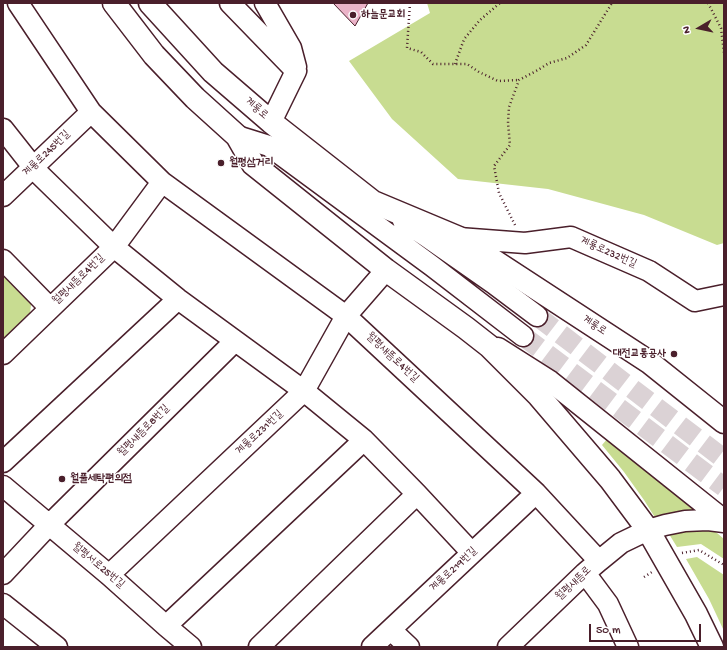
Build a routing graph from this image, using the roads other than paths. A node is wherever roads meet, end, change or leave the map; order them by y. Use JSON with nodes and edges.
{"nodes":[{"id":1,"x":18,"y":3,"type":"edge"},
{"id":2,"x":114,"y":3,"type":"edge"},
{"id":3,"x":150,"y":3,"type":"edge"},
{"id":4,"x":230,"y":3,"type":"edge"},
{"id":5,"x":265,"y":3,"type":"edge"},
{"id":6,"x":296,"y":71,"type":"junction"},
{"id":7,"x":90,"y":112,"type":"junction"},
{"id":8,"x":271,"y":122,"type":"junction"},
{"id":9,"x":3,"y":129,"type":"edge"},
{"id":10,"x":237,"y":136,"type":"junction"},
{"id":11,"x":33,"y":167,"type":"junction"},
{"id":12,"x":162,"y":182,"type":"junction"},
{"id":13,"x":3,"y":196,"type":"edge"},
{"id":14,"x":373,"y":202,"type":"junction"},
{"id":15,"x":459,"y":238,"type":"junction"},
{"id":16,"x":114,"y":247,"type":"junction"},
{"id":17,"x":3,"y":260,"type":"edge"},
{"id":18,"x":386,"y":270,"type":"junction"},
{"id":19,"x":724,"y":295,"type":"edge"},
{"id":20,"x":178,"y":299,"type":"junction"},
{"id":21,"x":50,"y":308,"type":"junction"},
{"id":22,"x":346,"y":316,"type":"junction"},
{"id":23,"x":537,"y":316,"type":"tunnel mouth"},
{"id":24,"x":466,"y":328,"type":"junction"},
{"id":25,"x":524,"y":336,"type":"tunnel mouth"},
{"id":26,"x":235,"y":341,"type":"junction"},
{"id":27,"x":3,"y":354,"type":"edge"},
{"id":28,"x":304,"y":391,"type":"junction"},
{"id":29,"x":724,"y":422,"type":"edge"},
{"id":30,"x":364,"y":440,"type":"junction"},
{"id":31,"x":3,"y":462,"type":"edge"},
{"id":32,"x":3,"y":486,"type":"edge"},
{"id":33,"x":417,"y":494,"type":"junction"},
{"id":34,"x":536,"y":494,"type":"junction"},
{"id":35,"x":724,"y":521,"type":"edge"},
{"id":36,"x":49,"y":525,"type":"junction"},
{"id":37,"x":648,"y":530,"type":"junction"},
{"id":38,"x":472,"y":554,"type":"junction"},
{"id":39,"x":592,"y":567,"type":"junction"},
{"id":40,"x":3,"y":574,"type":"edge"},
{"id":41,"x":109,"y":575,"type":"junction"},
{"id":42,"x":3,"y":604,"type":"edge"},
{"id":43,"x":166,"y":626,"type":"junction"},
{"id":44,"x":391,"y":630,"type":"junction"},
{"id":45,"x":57,"y":647,"type":"edge"},
{"id":46,"x":191,"y":647,"type":"edge"},
{"id":47,"x":259,"y":647,"type":"edge"},
{"id":48,"x":372,"y":647,"type":"edge"},
{"id":49,"x":409,"y":647,"type":"edge"},
{"id":50,"x":508,"y":647,"type":"edge"},
{"id":51,"x":628,"y":647,"type":"edge"},
{"id":52,"x":712,"y":647,"type":"edge"}],
"edges":[{"from":1,"to":7,"type":"street","name":"월평새뜸로4번길"},
{"from":2,"to":10,"type":"main road"},
{"from":3,"to":8,"type":"main road","name":"계룡로"},
{"from":4,"to":6,"type":"street"},
{"from":5,"to":6,"type":"street"},
{"from":6,"to":8,"type":"street"},
{"from":7,"to":11,"type":"street","name":"계룡로245번길"},
{"from":7,"to":12,"type":"street","name":"월평새뜸로4번길"},
{"from":8,"to":14,"type":"main road","name":"계룡로"},
{"from":9,"to":11,"type":"street"},
{"from":10,"to":18,"type":"main road"},
{"from":10,"to":25,"type":"street"},
{"from":11,"to":13,"type":"street","name":"계룡로245번길"},
{"from":11,"to":16,"type":"street"},
{"from":12,"to":16,"type":"street","name":"월평새뜸로4번길"},
{"from":12,"to":22,"type":"street","name":"월평새뜸로4번길"},
{"from":14,"to":15,"type":"main road","name":"계룡로"},
{"from":14,"to":23,"type":"street"},
{"from":15,"to":19,"type":"street","name":"계룡로232번길"},
{"from":15,"to":29,"type":"main road","name":"계룡로"},
{"from":16,"to":20,"type":"street"},
{"from":16,"to":21,"type":"street","name":"월평새뜸로4번길"},
{"from":17,"to":21,"type":"street"},
{"from":18,"to":22,"type":"street","name":"계룡로231번길"},
{"from":18,"to":24,"type":"main road"},
{"from":20,"to":26,"type":"street"},
{"from":20,"to":31,"type":"street"},
{"from":21,"to":27,"type":"street","name":"월평새뜸로4번길"},
{"from":22,"to":28,"type":"street","name":"계룡로231번길"},
{"from":22,"to":34,"type":"street","name":"월평새뜸로4번길"},
{"from":24,"to":35,"type":"street"},
{"from":24,"to":37,"type":"main road"},
{"from":26,"to":28,"type":"street"},
{"from":26,"to":36,"type":"street","name":"월평새뜸로8번길"},
{"from":28,"to":30,"type":"street"},
{"from":28,"to":41,"type":"street","name":"계룡로231번길"},
{"from":30,"to":33,"type":"street"},
{"from":30,"to":43,"type":"street"},
{"from":32,"to":36,"type":"street","name":"월평서로25번길"},
{"from":33,"to":38,"type":"street"},
{"from":33,"to":47,"type":"street"},
{"from":34,"to":38,"type":"street","name":"계룡로219번길"},
{"from":34,"to":39,"type":"street","name":"월평새뜸로4번길"},
{"from":35,"to":37,"type":"street","name":"월평새뜸로"},
{"from":36,"to":40,"type":"street","name":"월평새뜸로8번길"},
{"from":36,"to":41,"type":"street","name":"월평서로25번길"},
{"from":37,"to":39,"type":"street","name":"월평새뜸로"},
{"from":37,"to":52,"type":"main road"},
{"from":38,"to":44,"type":"street","name":"계룡로219번길"},
{"from":39,"to":50,"type":"street","name":"월평새뜸로"},
{"from":39,"to":51,"type":"street","name":"월평새뜸로4번길"},
{"from":41,"to":43,"type":"street","name":"월평서로25번길"},
{"from":42,"to":45,"type":"street"},
{"from":43,"to":46,"type":"street","name":"월평서로25번길"},
{"from":44,"to":48,"type":"street","name":"계룡로219번길"},
{"from":44,"to":49,"type":"street"}]}
